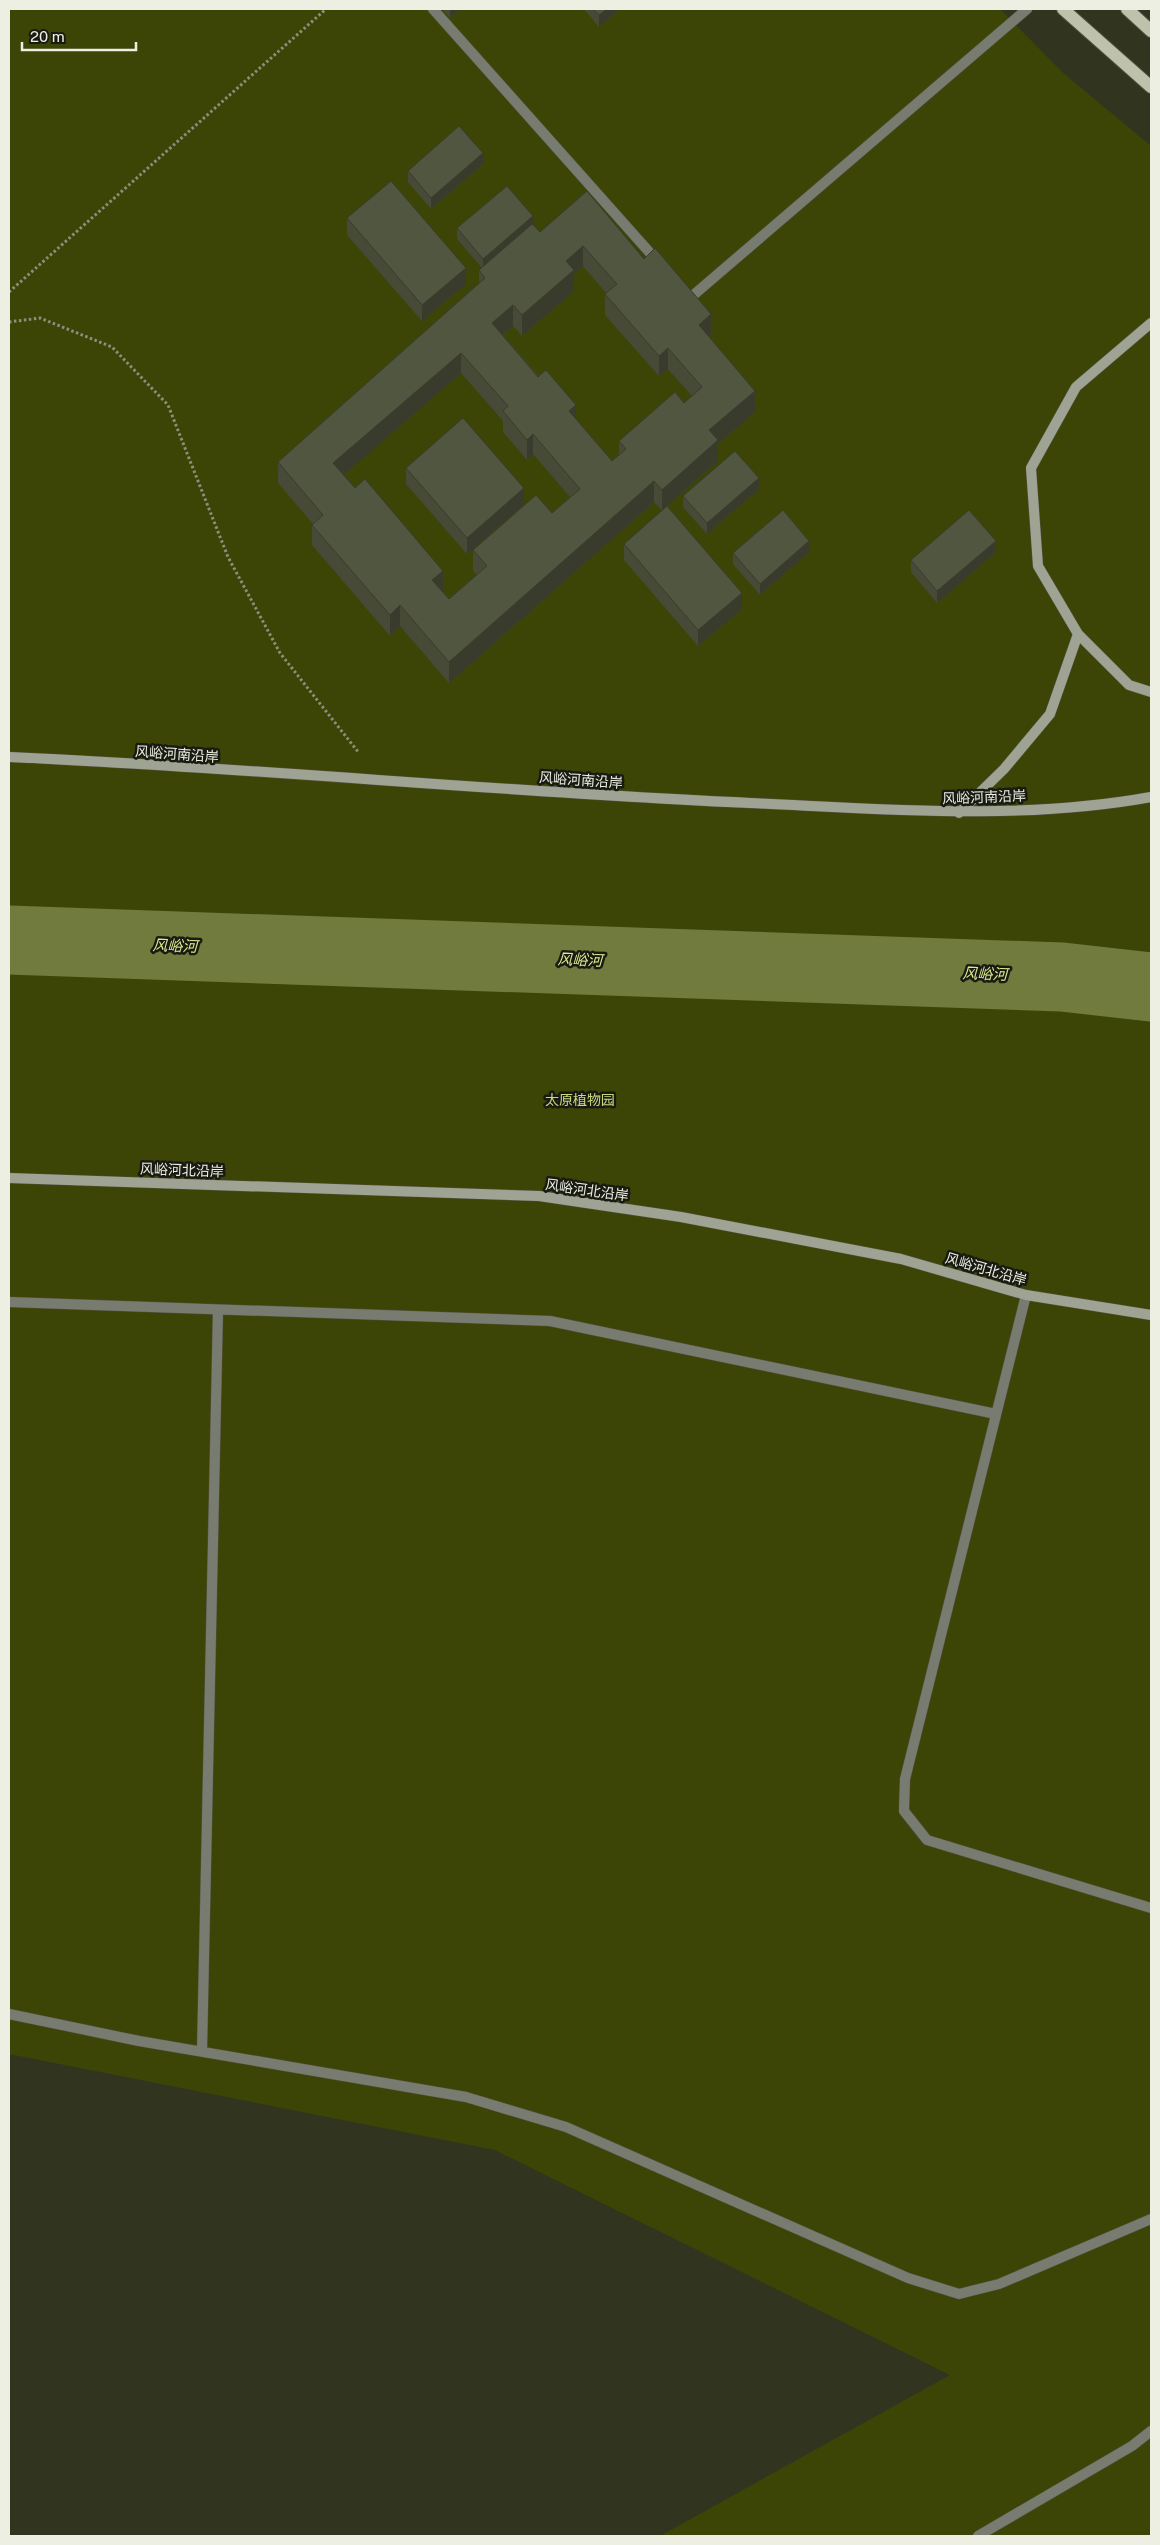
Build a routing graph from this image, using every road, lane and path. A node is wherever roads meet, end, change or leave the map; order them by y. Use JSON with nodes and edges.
{"nodes":[{"id":1,"x":326,"y":9,"type":"edge"},
{"id":2,"x":433,"y":9,"type":"edge"},
{"id":3,"x":1027,"y":9,"type":"edge"},
{"id":4,"x":1063,"y":9,"type":"edge"},
{"id":5,"x":1128,"y":9,"type":"edge"},
{"id":6,"x":1151,"y":31,"type":"edge"},
{"id":7,"x":1151,"y":88,"type":"edge"},
{"id":8,"x":664,"y":269,"type":"edge"},
{"id":9,"x":677,"y":284,"type":"edge"},
{"id":10,"x":9,"y":292,"type":"edge"},
{"id":11,"x":9,"y":322,"type":"edge"},
{"id":12,"x":1151,"y":323,"type":"edge"},
{"id":13,"x":1078,"y":634,"type":"junction"},
{"id":14,"x":1151,"y":692,"type":"edge"},
{"id":15,"x":9,"y":757,"type":"edge"},
{"id":16,"x":382,"y":781,"type":"junction"},
{"id":17,"x":1151,"y":797,"type":"edge"},
{"id":18,"x":959,"y":813,"type":"junction"},
{"id":19,"x":9,"y":1178,"type":"edge"},
{"id":20,"x":1026,"y":1295,"type":"junction"},
{"id":21,"x":9,"y":1302,"type":"edge"},
{"id":22,"x":218,"y":1310,"type":"junction"},
{"id":23,"x":1151,"y":1316,"type":"edge"},
{"id":24,"x":996,"y":1414,"type":"junction"},
{"id":25,"x":1151,"y":1908,"type":"edge"},
{"id":26,"x":9,"y":2014,"type":"edge"},
{"id":27,"x":202,"y":2051,"type":"junction"},
{"id":28,"x":1151,"y":2218,"type":"edge"},
{"id":29,"x":1151,"y":2431,"type":"edge"},
{"id":30,"x":978,"y":2536,"type":"edge"}],
"edges":[{"from":1,"to":10,"type":"path"},
{"from":2,"to":8,"type":"street"},
{"from":3,"to":9,"type":"street"},
{"from":4,"to":7,"type":"main road"},
{"from":5,"to":6,"type":"main road"},
{"from":11,"to":16,"type":"path"},
{"from":12,"to":13,"type":"street"},
{"from":13,"to":14,"type":"street"},
{"from":13,"to":18,"type":"street"},
{"from":15,"to":16,"type":"street","name":"风峪河南沿岸"},
{"from":16,"to":18,"type":"street","name":"风峪河南沿岸"},
{"from":17,"to":18,"type":"street","name":"风峪河南沿岸"},
{"from":19,"to":20,"type":"street","name":"风峪河北沿岸"},
{"from":20,"to":23,"type":"street","name":"风峪河北沿岸"},
{"from":20,"to":24,"type":"street"},
{"from":21,"to":22,"type":"street"},
{"from":22,"to":24,"type":"street"},
{"from":22,"to":27,"type":"street"},
{"from":24,"to":25,"type":"street"},
{"from":26,"to":27,"type":"street"},
{"from":27,"to":28,"type":"street"},
{"from":29,"to":30,"type":"street"}]}
